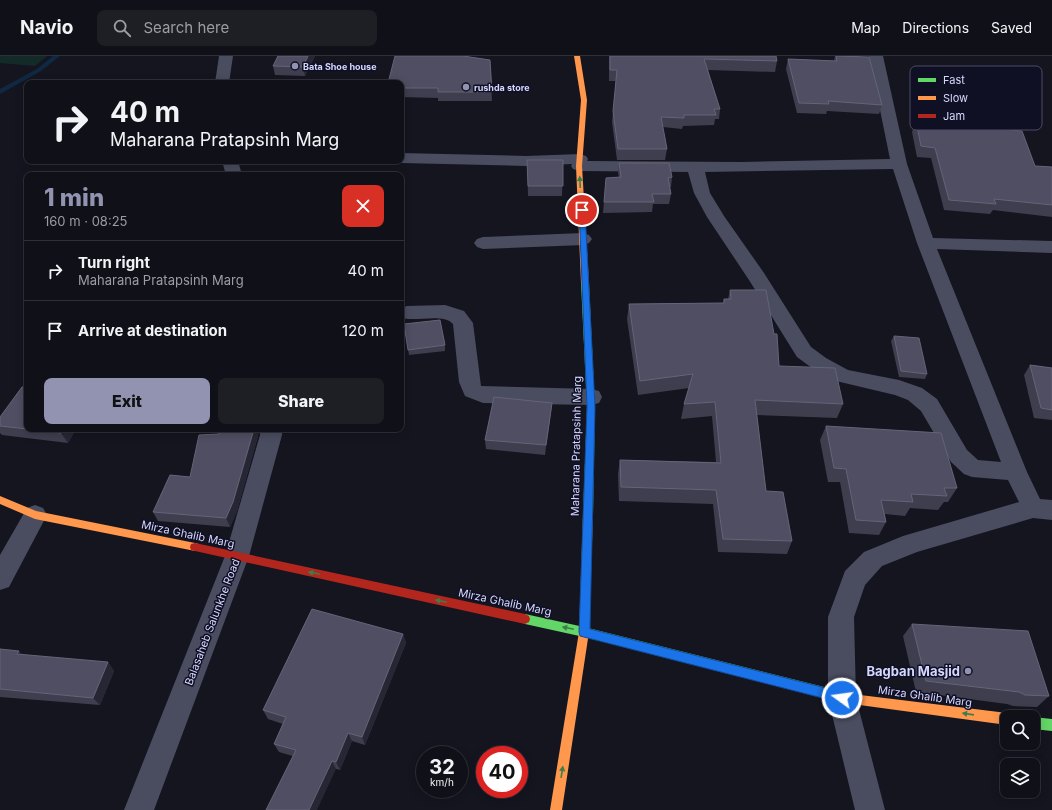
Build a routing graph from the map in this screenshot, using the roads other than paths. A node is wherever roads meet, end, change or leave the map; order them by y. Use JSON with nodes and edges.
{"nodes":[{"id":1,"x":226,"y":56,"type":"edge"},
{"id":2,"x":578,"y":56,"type":"edge"},
{"id":3,"x":876,"y":56,"type":"edge"},
{"id":4,"x":222,"y":80,"type":"edge"},
{"id":5,"x":404,"y":158,"type":"edge"},
{"id":6,"x":580,"y":162,"type":"junction"},
{"id":7,"x":899,"y":164,"type":"junction"},
{"id":8,"x":695,"y":166,"type":"junction"},
{"id":9,"x":583,"y":239,"type":"junction"},
{"id":10,"x":483,"y":243,"type":"dead end"},
{"id":11,"x":926,"y":243,"type":"junction"},
{"id":12,"x":1052,"y":247,"type":"edge"},
{"id":13,"x":407,"y":313,"type":"dead end"},
{"id":14,"x":590,"y":397,"type":"junction"},
{"id":15,"x":271,"y":432,"type":"edge"},
{"id":16,"x":1016,"y":472,"type":"junction"},
{"id":17,"x":0,"y":500,"type":"edge"},
{"id":18,"x":1043,"y":509,"type":"edge"},
{"id":19,"x":35,"y":515,"type":"junction"},
{"id":20,"x":237,"y":556,"type":"junction"},
{"id":21,"x":0,"y":579,"type":"edge"},
{"id":22,"x":584,"y":632,"type":"junction"},
{"id":23,"x":842,"y":698,"type":"junction"},
{"id":24,"x":1000,"y":718,"type":"edge"},
{"id":25,"x":1040,"y":724,"type":"edge"},
{"id":26,"x":1052,"y":725,"type":"edge"},
{"id":27,"x":139,"y":810,"type":"edge"},
{"id":28,"x":556,"y":810,"type":"edge"},
{"id":29,"x":870,"y":810,"type":"edge"}],
"edges":[{"from":1,"to":4,"type":"street"},
{"from":2,"to":6,"type":"street","name":"Maharana Pratapsinh Marg"},
{"from":3,"to":7,"type":"street"},
{"from":5,"to":6,"type":"street"},
{"from":6,"to":8,"type":"street"},
{"from":9,"to":6,"type":"street","name":"Maharana Pratapsinh Marg","one_way":true},
{"from":7,"to":8,"type":"street"},
{"from":7,"to":11,"type":"street"},
{"from":8,"to":16,"type":"street"},
{"from":9,"to":10,"type":"street"},
{"from":9,"to":14,"type":"street","name":"Maharana Pratapsinh Marg"},
{"from":11,"to":12,"type":"street"},
{"from":11,"to":16,"type":"street"},
{"from":13,"to":14,"type":"street"},
{"from":14,"to":22,"type":"street","name":"Maharana Pratapsinh Marg"},
{"from":15,"to":20,"type":"street","name":"Balasaheb Salunkhe Road"},
{"from":16,"to":18,"type":"street"},
{"from":17,"to":19,"type":"street","name":"Mirza Ghalib Marg"},
{"from":18,"to":23,"type":"street"},
{"from":19,"to":20,"type":"street","name":"Mirza Ghalib Marg"},
{"from":19,"to":21,"type":"street"},
{"from":22,"to":20,"type":"street","name":"Mirza Ghalib Marg","one_way":true},
{"from":20,"to":27,"type":"street","name":"Balasaheb Salunkhe Road"},
{"from":22,"to":23,"type":"street","name":"Mirza Ghalib Marg"},
{"from":28,"to":22,"type":"street","name":"Maharana Pratapsinh Marg","one_way":true},
{"from":24,"to":23,"type":"street","name":"Mirza Ghalib Marg","one_way":true},
{"from":23,"to":29,"type":"street"},
{"from":25,"to":26,"type":"street"}]}
